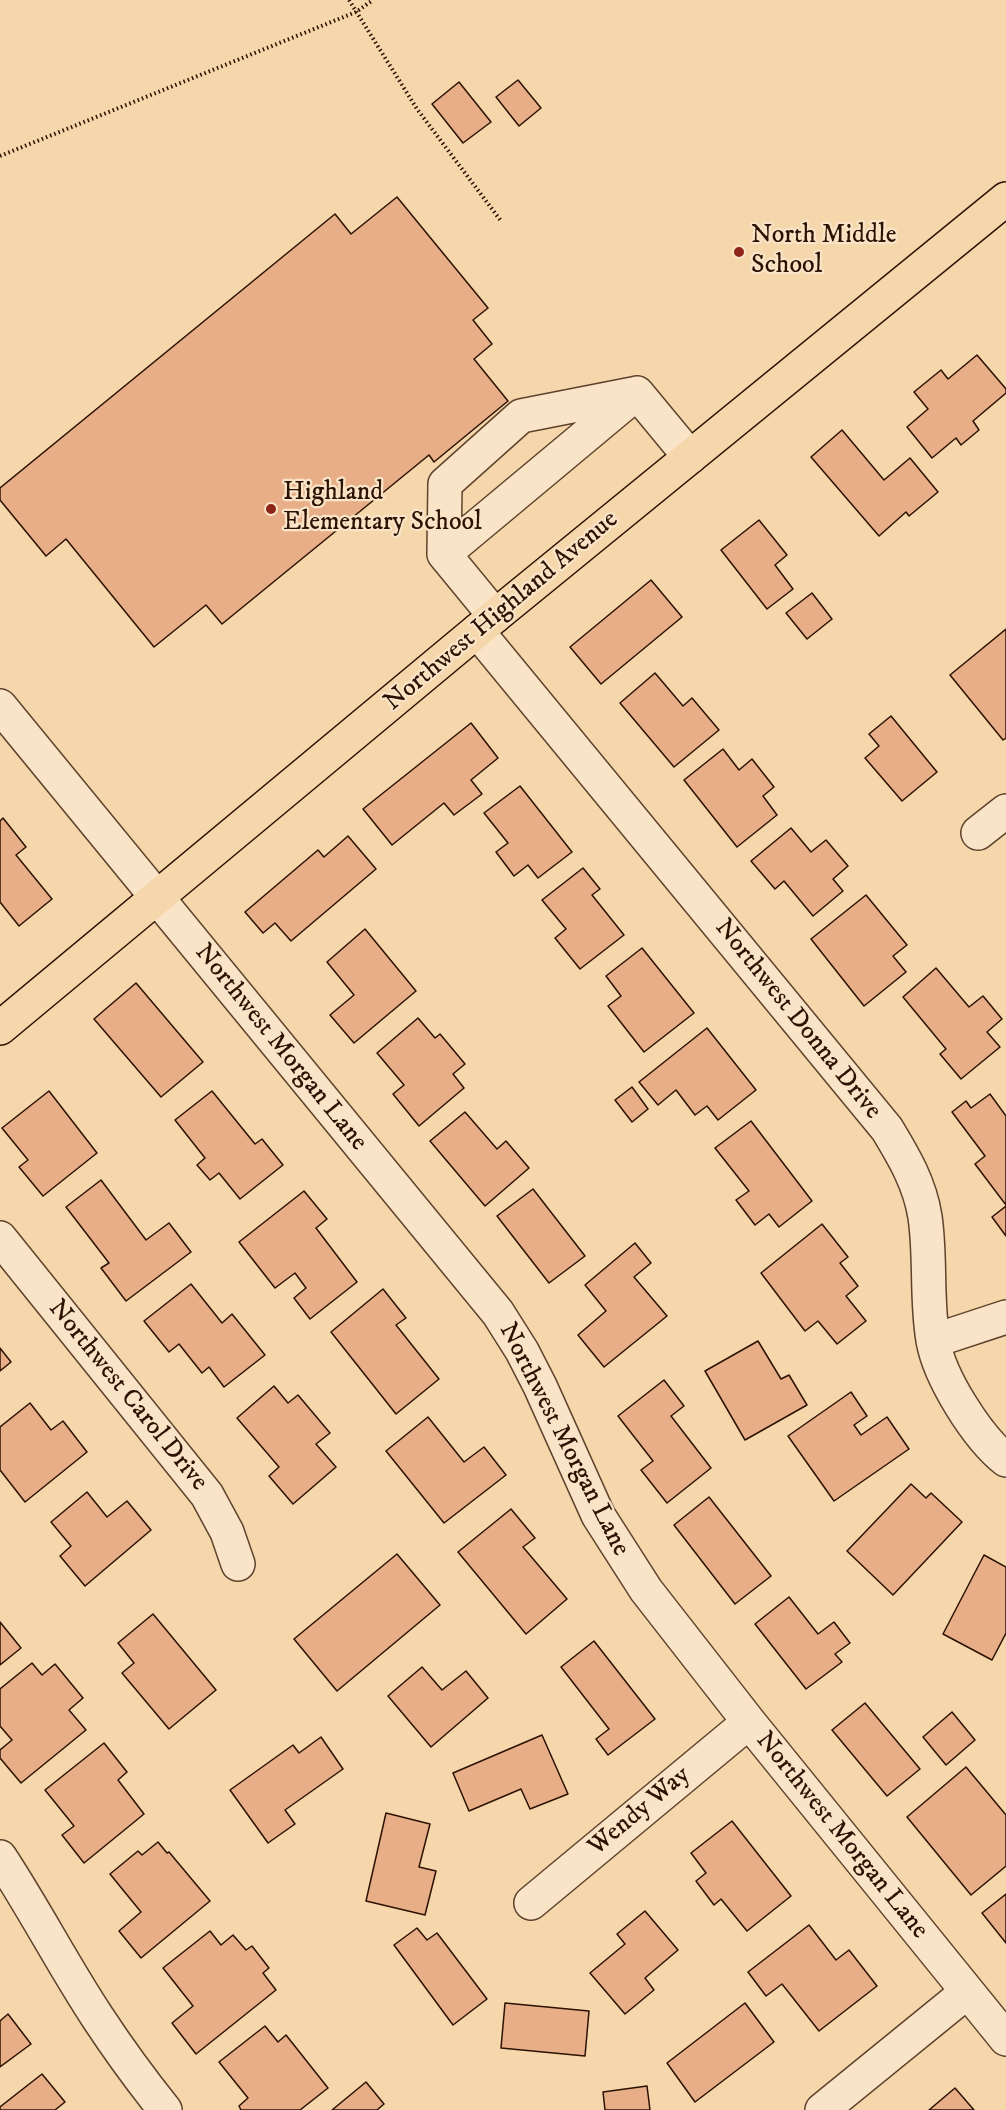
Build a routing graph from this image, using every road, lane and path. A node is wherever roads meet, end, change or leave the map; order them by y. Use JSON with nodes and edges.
{"nodes":[{"id":1,"x":349,"y":0,"type":"edge"},
{"id":2,"x":373,"y":0,"type":"edge"},
{"id":3,"x":356,"y":12,"type":"junction"},
{"id":4,"x":0,"y":156,"type":"edge"},
{"id":5,"x":1006,"y":199,"type":"edge"},
{"id":6,"x":501,"y":220,"type":"dead end"},
{"id":7,"x":637,"y":393,"type":"junction"},
{"id":8,"x":690,"y":457,"type":"junction"},
{"id":9,"x":444,"y":554,"type":"junction"},
{"id":10,"x":486,"y":624,"type":"junction"},
{"id":11,"x":0,"y":706,"type":"edge"},
{"id":12,"x":1006,"y":811,"type":"edge"},
{"id":13,"x":978,"y":833,"type":"dead end"},
{"id":14,"x":157,"y":899,"type":"junction"},
{"id":15,"x":0,"y":1028,"type":"edge"},
{"id":16,"x":0,"y":1238,"type":"edge"},
{"id":17,"x":1006,"y":1317,"type":"edge"},
{"id":18,"x":933,"y":1341,"type":"junction"},
{"id":19,"x":1006,"y":1460,"type":"edge"},
{"id":20,"x":238,"y":1564,"type":"dead end"},
{"id":21,"x":749,"y":1722,"type":"junction"},
{"id":22,"x":0,"y":1857,"type":"edge"},
{"id":23,"x":531,"y":1903,"type":"dead end"},
{"id":24,"x":967,"y":1992,"type":"junction"},
{"id":25,"x":1006,"y":2039,"type":"edge"},
{"id":26,"x":165,"y":2110,"type":"edge"},
{"id":27,"x":822,"y":2110,"type":"edge"}],
"edges":[{"from":1,"to":3,"type":"path"},
{"from":2,"to":3,"type":"path"},
{"from":3,"to":4,"type":"path"},
{"from":3,"to":6,"type":"path"},
{"from":5,"to":8,"type":"main road","name":"Northwest Highland Avenue"},
{"from":7,"to":8,"type":"street"},
{"from":7,"to":9,"type":"street"},
{"from":7,"to":9,"type":"street"},
{"from":8,"to":10,"type":"main road","name":"Northwest Highland Avenue"},
{"from":9,"to":10,"type":"street","name":"Northwest Donna Drive"},
{"from":10,"to":14,"type":"main road","name":"Northwest Highland Avenue"},
{"from":10,"to":18,"type":"street","name":"Northwest Donna Drive"},
{"from":11,"to":14,"type":"street","name":"Northwest Morgan Lane"},
{"from":12,"to":13,"type":"street"},
{"from":14,"to":15,"type":"main road","name":"Northwest Highland Avenue"},
{"from":14,"to":21,"type":"street","name":"Northwest Morgan Lane"},
{"from":16,"to":20,"type":"street","name":"Northwest Carol Drive"},
{"from":17,"to":18,"type":"street"},
{"from":18,"to":19,"type":"street","name":"Northwest Donna Drive"},
{"from":21,"to":23,"type":"street","name":"Wendy Way"},
{"from":21,"to":24,"type":"street","name":"Northwest Morgan Lane"},
{"from":22,"to":26,"type":"street"},
{"from":24,"to":25,"type":"street","name":"Northwest Morgan Lane"},
{"from":24,"to":27,"type":"street"}]}
